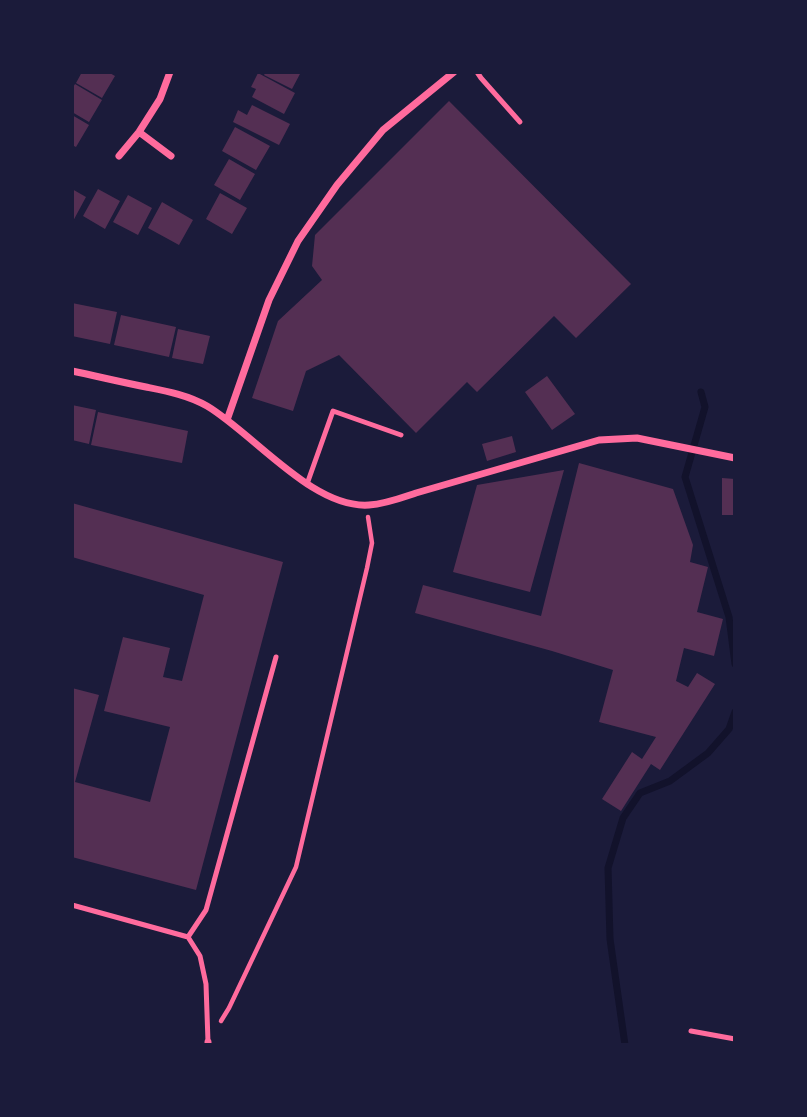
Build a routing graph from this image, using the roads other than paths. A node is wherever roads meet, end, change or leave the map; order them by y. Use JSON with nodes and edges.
{"nodes":[{"id":1,"x":170,"y":72,"type":"edge"},
{"id":2,"x":454,"y":72,"type":"edge"},
{"id":3,"x":477,"y":72,"type":"edge"},
{"id":4,"x":520,"y":122,"type":"dead end"},
{"id":5,"x":139,"y":132,"type":"junction"},
{"id":6,"x":119,"y":156,"type":"dead end"},
{"id":7,"x":171,"y":156,"type":"dead end"},
{"id":8,"x":72,"y":371,"type":"edge"},
{"id":9,"x":227,"y":420,"type":"junction"},
{"id":10,"x":401,"y":435,"type":"dead end"},
{"id":11,"x":735,"y":458,"type":"edge"},
{"id":12,"x":307,"y":484,"type":"junction"},
{"id":13,"x":276,"y":657,"type":"dead end"},
{"id":14,"x":72,"y":905,"type":"edge"},
{"id":15,"x":188,"y":937,"type":"junction"},
{"id":16,"x":691,"y":1031,"type":"dead end"},
{"id":17,"x":735,"y":1039,"type":"edge"},
{"id":18,"x":208,"y":1044,"type":"edge"}],
"edges":[{"from":1,"to":5,"type":"street"},
{"from":2,"to":9,"type":"street"},
{"from":3,"to":4,"type":"lane"},
{"from":5,"to":6,"type":"street"},
{"from":5,"to":7,"type":"street"},
{"from":8,"to":9,"type":"street"},
{"from":9,"to":12,"type":"street"},
{"from":10,"to":12,"type":"lane"},
{"from":11,"to":12,"type":"street"},
{"from":13,"to":15,"type":"lane"},
{"from":14,"to":15,"type":"lane"},
{"from":15,"to":18,"type":"lane"},
{"from":16,"to":17,"type":"lane"}]}
